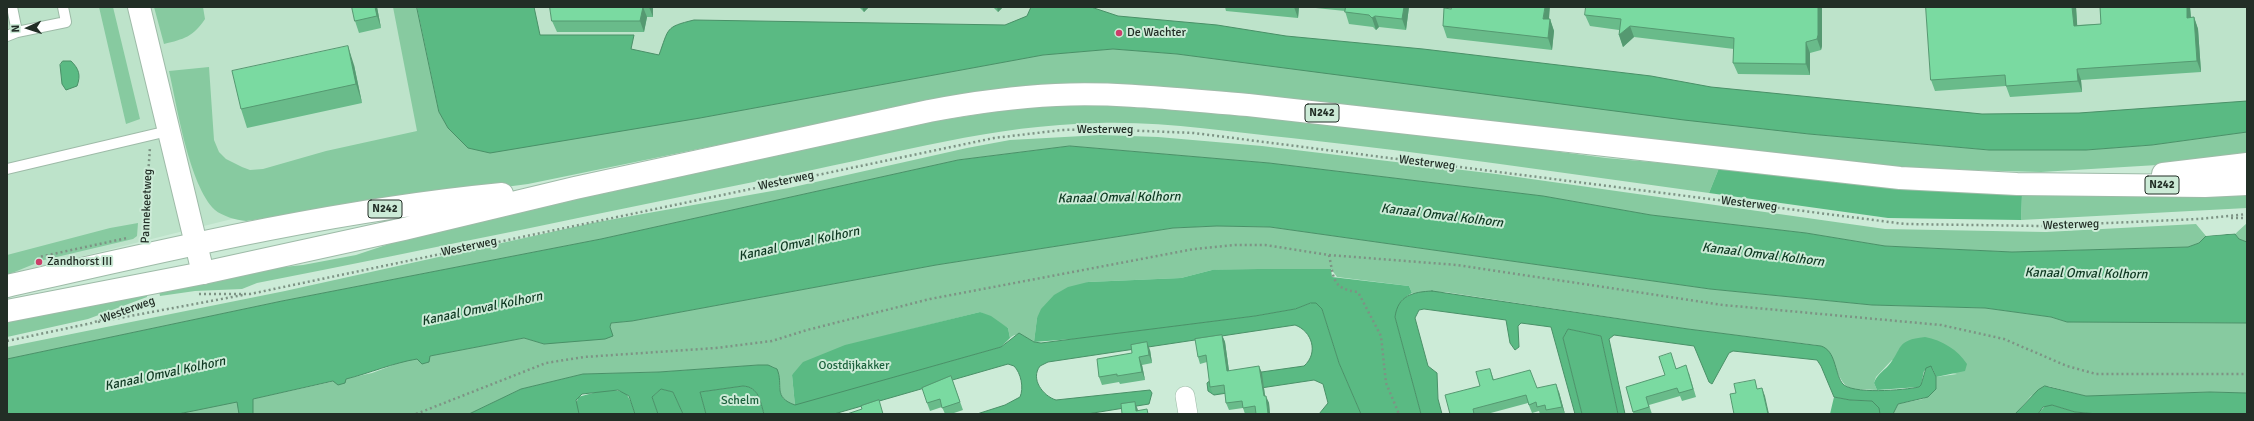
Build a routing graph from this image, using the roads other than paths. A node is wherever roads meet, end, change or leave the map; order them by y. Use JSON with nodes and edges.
{"nodes":[{"id":1,"x":12,"y":7,"type":"edge"},
{"id":2,"x":63,"y":7,"type":"edge"},
{"id":3,"x":139,"y":7,"type":"edge"},
{"id":4,"x":17,"y":32,"type":"junction"},
{"id":5,"x":7,"y":36,"type":"edge"},
{"id":6,"x":159,"y":133,"type":"junction"},
{"id":7,"x":2247,"y":164,"type":"edge"},
{"id":8,"x":7,"y":169,"type":"edge"},
{"id":9,"x":2076,"y":183,"type":"junction"},
{"id":10,"x":2247,"y":184,"type":"edge"},
{"id":11,"x":575,"y":188,"type":"junction"},
{"id":12,"x":197,"y":244,"type":"junction"},
{"id":13,"x":154,"y":250,"type":"junction"},
{"id":14,"x":203,"y":273,"type":"junction"},
{"id":15,"x":7,"y":280,"type":"edge"},
{"id":16,"x":7,"y":286,"type":"edge"},
{"id":17,"x":7,"y":311,"type":"edge"}],
"edges":[{"from":1,"to":4,"type":"lane"},
{"from":2,"to":4,"type":"lane"},
{"from":3,"to":6,"type":"main road"},
{"from":4,"to":5,"type":"lane"},
{"from":6,"to":8,"type":"lane"},
{"from":6,"to":12,"type":"main road"},
{"from":7,"to":9,"type":"main road","name":"Westerweg","number":"N242"},
{"from":9,"to":10,"type":"main road","name":"Westerweg","number":"N242"},
{"from":9,"to":11,"type":"main road","name":"Westerweg","number":"N242"},
{"from":11,"to":12,"type":"main road","name":"Westerweg","number":"N242"},
{"from":11,"to":14,"type":"main road","name":"Westerweg","number":"N242"},
{"from":12,"to":13,"type":"main road","name":"Westerweg","number":"N242"},
{"from":12,"to":14,"type":"main road"},
{"from":13,"to":15,"type":"lane"},
{"from":13,"to":16,"type":"main road","name":"Westerweg","number":"N242"},
{"from":14,"to":17,"type":"main road","name":"Westerweg","number":"N242"}]}
